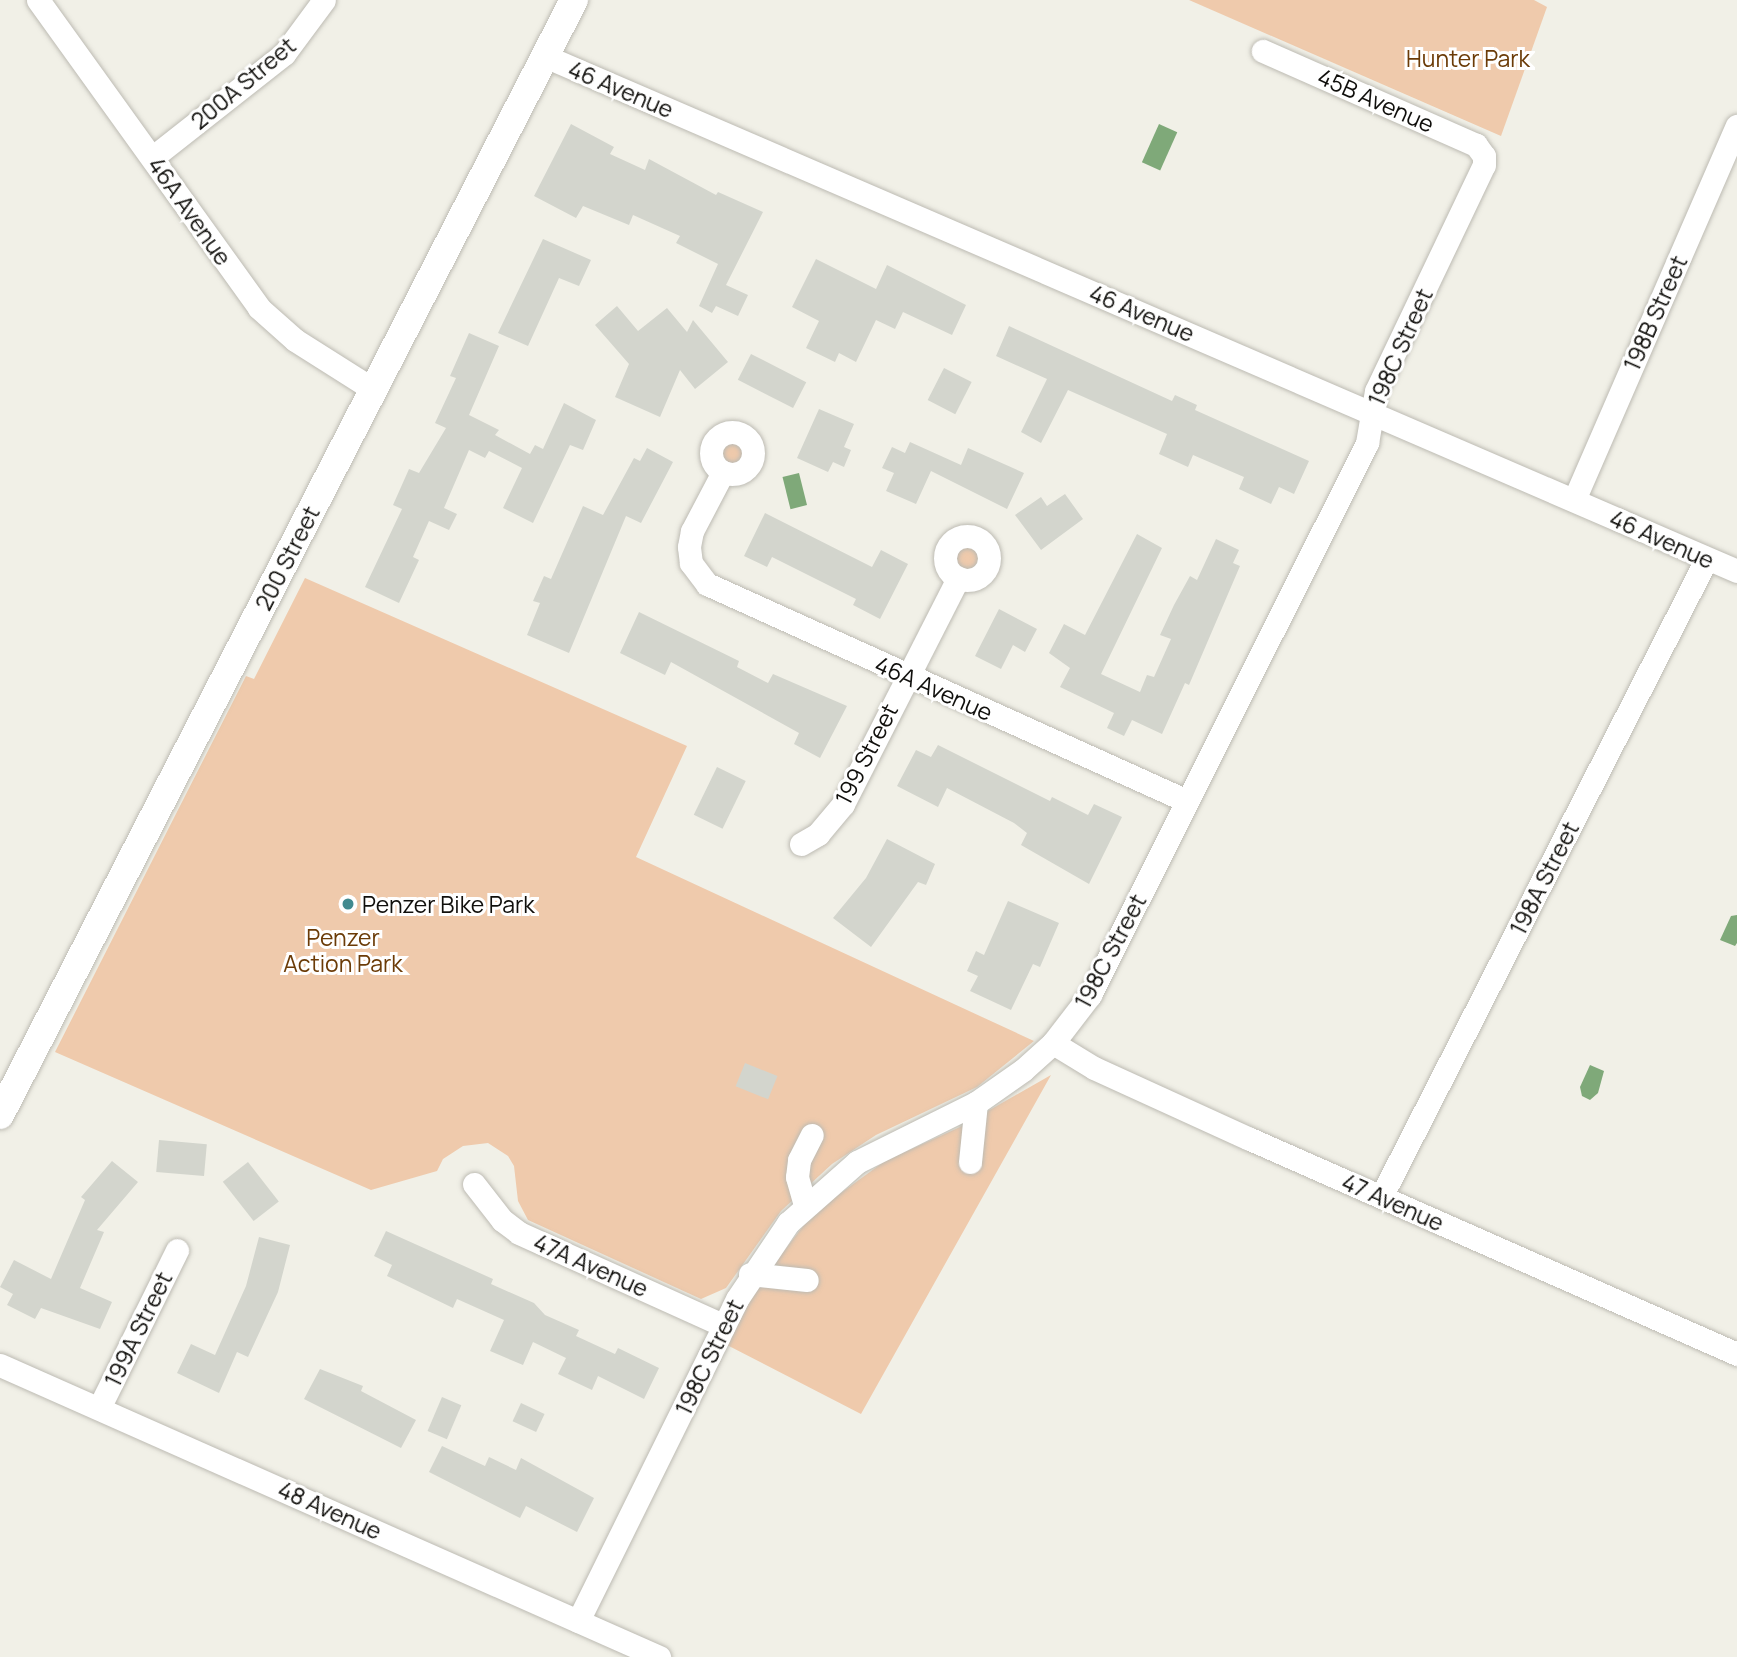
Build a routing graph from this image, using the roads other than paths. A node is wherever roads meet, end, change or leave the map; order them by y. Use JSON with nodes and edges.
{"nodes":[{"id":1,"x":38,"y":0,"type":"edge"},
{"id":2,"x":324,"y":0,"type":"edge"},
{"id":3,"x":574,"y":0,"type":"edge"},
{"id":4,"x":1263,"y":51,"type":"dead end"},
{"id":5,"x":547,"y":57,"type":"junction"},
{"id":6,"x":1737,"y":126,"type":"edge"},
{"id":7,"x":1484,"y":156,"type":"joint"},
{"id":8,"x":153,"y":157,"type":"junction"},
{"id":9,"x":373,"y":390,"type":"junction"},
{"id":10,"x":1371,"y":412,"type":"junction"},
{"id":11,"x":723,"y":472,"type":"dead end"},
{"id":12,"x":1574,"y":500,"type":"junction"},
{"id":13,"x":1707,"y":558,"type":"junction"},
{"id":14,"x":1737,"y":572,"type":"edge"},
{"id":15,"x":958,"y":578,"type":"dead end"},
{"id":16,"x":906,"y":676,"type":"junction"},
{"id":17,"x":1187,"y":801,"type":"junction"},
{"id":18,"x":801,"y":844,"type":"dead end"},
{"id":19,"x":1053,"y":1043,"type":"junction"},
{"id":20,"x":976,"y":1103,"type":"junction"},
{"id":21,"x":0,"y":1115,"type":"edge"},
{"id":22,"x":812,"y":1135,"type":"dead end"},
{"id":23,"x":970,"y":1162,"type":"dead end"},
{"id":24,"x":474,"y":1184,"type":"dead end"},
{"id":25,"x":1381,"y":1197,"type":"junction"},
{"id":26,"x":805,"y":1205,"type":"junction"},
{"id":27,"x":177,"y":1250,"type":"dead end"},
{"id":28,"x":750,"y":1274,"type":"junction"},
{"id":29,"x":807,"y":1280,"type":"dead end"},
{"id":30,"x":723,"y":1325,"type":"junction"},
{"id":31,"x":1737,"y":1354,"type":"edge"},
{"id":32,"x":0,"y":1365,"type":"edge"},
{"id":33,"x":99,"y":1408,"type":"junction"},
{"id":34,"x":578,"y":1621,"type":"junction"},
{"id":35,"x":659,"y":1657,"type":"edge"}],
"edges":[{"from":1,"to":8,"type":"street","name":"46A Avenue"},
{"from":2,"to":8,"type":"street","name":"200A Street"},
{"from":3,"to":5,"type":"main road","name":"200 Street"},
{"from":4,"to":7,"type":"street","name":"45B Avenue"},
{"from":5,"to":9,"type":"main road","name":"200 Street"},
{"from":5,"to":10,"type":"street","name":"46 Avenue"},
{"from":6,"to":12,"type":"street","name":"198B Street"},
{"from":7,"to":10,"type":"street","name":"198C Street"},
{"from":8,"to":9,"type":"street","name":"46A Avenue"},
{"from":9,"to":21,"type":"main road","name":"200 Street"},
{"from":10,"to":12,"type":"street","name":"46 Avenue"},
{"from":10,"to":17,"type":"street","name":"198C Street"},
{"from":11,"to":16,"type":"street","name":"46A Avenue"},
{"from":12,"to":13,"type":"street","name":"46 Avenue"},
{"from":13,"to":14,"type":"street","name":"46 Avenue"},
{"from":13,"to":25,"type":"street","name":"198A Street"},
{"from":15,"to":16,"type":"street","name":"199 Street"},
{"from":16,"to":17,"type":"street","name":"46A Avenue"},
{"from":16,"to":18,"type":"street","name":"199 Street"},
{"from":17,"to":19,"type":"street","name":"198C Street"},
{"from":19,"to":20,"type":"street","name":"198C Street"},
{"from":19,"to":25,"type":"street","name":"47 Avenue"},
{"from":20,"to":23,"type":"street"},
{"from":20,"to":26,"type":"street","name":"198C Street"},
{"from":22,"to":26,"type":"street"},
{"from":24,"to":30,"type":"street","name":"47A Avenue"},
{"from":25,"to":31,"type":"street","name":"47 Avenue"},
{"from":26,"to":28,"type":"street","name":"198C Street"},
{"from":27,"to":33,"type":"street","name":"199A Street"},
{"from":28,"to":29,"type":"street"},
{"from":28,"to":30,"type":"street","name":"198C Street"},
{"from":30,"to":34,"type":"street","name":"198C Street"},
{"from":32,"to":33,"type":"street","name":"48 Avenue"},
{"from":33,"to":34,"type":"street","name":"48 Avenue"},
{"from":34,"to":35,"type":"street","name":"48 Avenue"}]}
